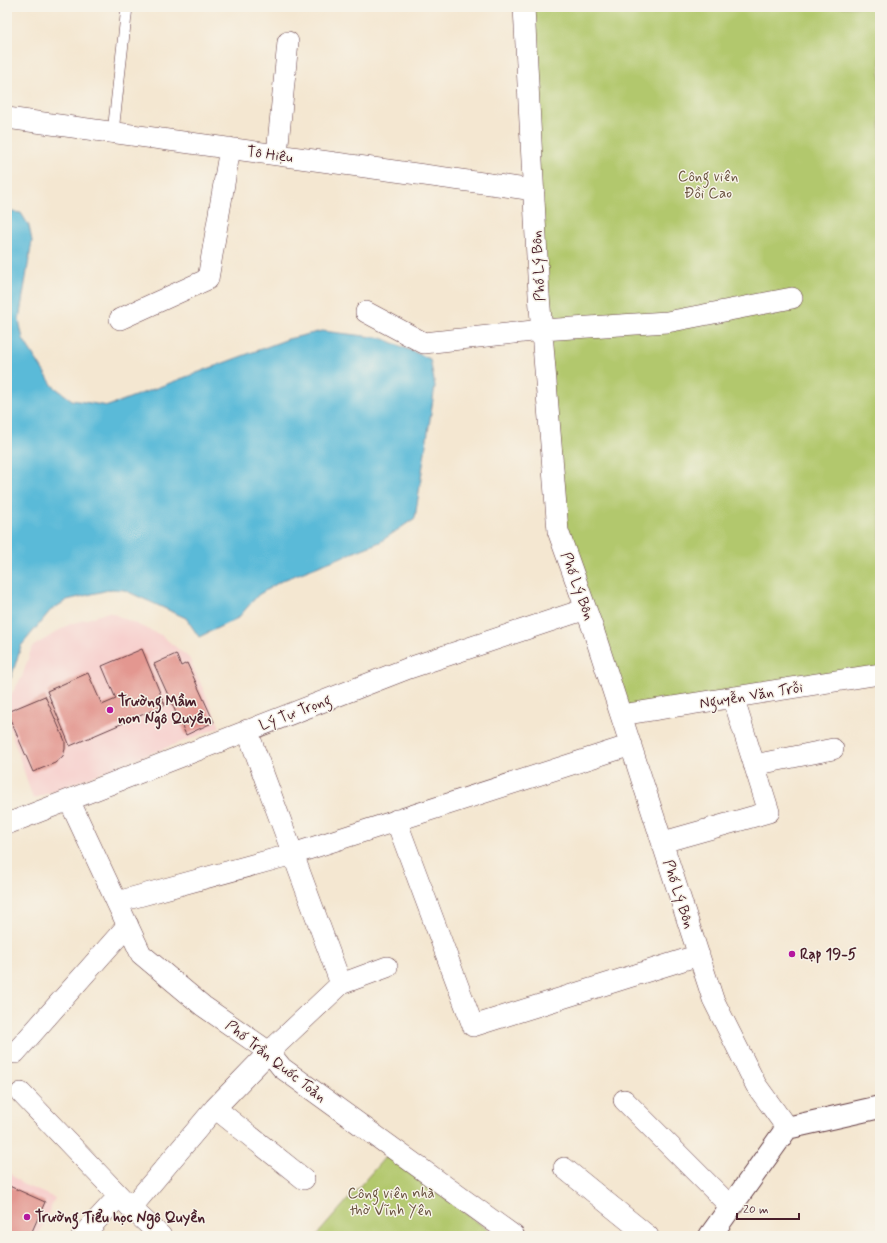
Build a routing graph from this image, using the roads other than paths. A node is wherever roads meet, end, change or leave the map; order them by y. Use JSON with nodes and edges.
{"nodes":[{"id":1,"x":127,"y":7,"type":"edge"},
{"id":2,"x":524,"y":7,"type":"edge"},
{"id":3,"x":288,"y":42,"type":"dead end"},
{"id":4,"x":7,"y":118,"type":"edge"},
{"id":5,"x":113,"y":132,"type":"junction"},
{"id":6,"x":230,"y":148,"type":"junction"},
{"id":7,"x":277,"y":154,"type":"junction"},
{"id":8,"x":534,"y":190,"type":"junction"},
{"id":9,"x":792,"y":298,"type":"dead end"},
{"id":10,"x":366,"y":312,"type":"dead end"},
{"id":11,"x":120,"y":319,"type":"dead end"},
{"id":12,"x":542,"y":330,"type":"junction"},
{"id":13,"x":586,"y":609,"type":"junction"},
{"id":14,"x":880,"y":674,"type":"edge"},
{"id":15,"x":733,"y":697,"type":"junction"},
{"id":16,"x":621,"y":715,"type":"junction"},
{"id":17,"x":247,"y":730,"type":"junction"},
{"id":18,"x":631,"y":745,"type":"junction"},
{"id":19,"x":833,"y":749,"type":"dead end"},
{"id":20,"x":754,"y":765,"type":"junction"},
{"id":21,"x":69,"y":800,"type":"junction"},
{"id":22,"x":396,"y":820,"type":"junction"},
{"id":23,"x":7,"y":824,"type":"edge"},
{"id":24,"x":663,"y":842,"type":"junction"},
{"id":25,"x":293,"y":854,"type":"junction"},
{"id":26,"x":117,"y":902,"type":"junction"},
{"id":27,"x":128,"y":924,"type":"junction"},
{"id":28,"x":699,"y":954,"type":"junction"},
{"id":29,"x":387,"y":968,"type":"dead end"},
{"id":30,"x":341,"y":984,"type":"junction"},
{"id":31,"x":269,"y":1052,"type":"junction"},
{"id":32,"x":15,"y":1053,"type":"dead end"},
{"id":33,"x":20,"y":1093,"type":"dead end"},
{"id":34,"x":624,"y":1100,"type":"dead end"},
{"id":35,"x":880,"y":1107,"type":"edge"},
{"id":36,"x":215,"y":1108,"type":"junction"},
{"id":37,"x":787,"y":1128,"type":"junction"},
{"id":38,"x":564,"y":1168,"type":"dead end"},
{"id":39,"x":304,"y":1179,"type":"dead end"},
{"id":40,"x":125,"y":1202,"type":"junction"},
{"id":41,"x":731,"y":1207,"type":"junction"},
{"id":42,"x":82,"y":1236,"type":"edge"},
{"id":43,"x":161,"y":1236,"type":"edge"},
{"id":44,"x":514,"y":1236,"type":"edge"},
{"id":45,"x":648,"y":1236,"type":"edge"},
{"id":46,"x":710,"y":1236,"type":"edge"}],
"edges":[{"from":1,"to":5,"type":"lane"},
{"from":2,"to":8,"type":"street","name":"Phố Lý Bôn"},
{"from":3,"to":7,"type":"street"},
{"from":4,"to":5,"type":"street","name":"Tô Hiệu"},
{"from":5,"to":6,"type":"street","name":"Tô Hiệu"},
{"from":6,"to":7,"type":"street","name":"Tô Hiệu"},
{"from":6,"to":11,"type":"street"},
{"from":7,"to":8,"type":"street","name":"Tô Hiệu"},
{"from":8,"to":12,"type":"street","name":"Phố Lý Bôn"},
{"from":9,"to":12,"type":"street"},
{"from":10,"to":12,"type":"street"},
{"from":12,"to":13,"type":"street","name":"Phố Lý Bôn"},
{"from":13,"to":16,"type":"street","name":"Phố Lý Bôn"},
{"from":13,"to":17,"type":"street","name":"Lý Tự Trọng"},
{"from":14,"to":15,"type":"street","name":"Nguyễn Văn Trỗi"},
{"from":15,"to":16,"type":"street","name":"Nguyễn Văn Trỗi"},
{"from":15,"to":20,"type":"street"},
{"from":16,"to":18,"type":"street","name":"Phố Lý Bôn"},
{"from":17,"to":21,"type":"street","name":"Lý Tự Trọng"},
{"from":17,"to":25,"type":"street"},
{"from":18,"to":22,"type":"street"},
{"from":18,"to":24,"type":"street","name":"Phố Lý Bôn"},
{"from":19,"to":20,"type":"street"},
{"from":20,"to":24,"type":"street"},
{"from":21,"to":23,"type":"street","name":"Lý Tự Trọng"},
{"from":21,"to":26,"type":"street","name":"Phố Trần Quốc Toản"},
{"from":22,"to":25,"type":"street"},
{"from":22,"to":28,"type":"street"},
{"from":24,"to":28,"type":"street","name":"Phố Lý Bôn"},
{"from":25,"to":26,"type":"street"},
{"from":25,"to":30,"type":"street"},
{"from":26,"to":27,"type":"street","name":"Phố Trần Quốc Toản"},
{"from":27,"to":31,"type":"street","name":"Phố Trần Quốc Toản"},
{"from":27,"to":32,"type":"street"},
{"from":28,"to":37,"type":"street","name":"Phố Lý Bôn"},
{"from":29,"to":30,"type":"street"},
{"from":30,"to":31,"type":"street"},
{"from":31,"to":36,"type":"street"},
{"from":31,"to":44,"type":"street","name":"Phố Trần Quốc Toản"},
{"from":33,"to":40,"type":"street"},
{"from":34,"to":41,"type":"street"},
{"from":35,"to":37,"type":"street"},
{"from":36,"to":39,"type":"street"},
{"from":36,"to":40,"type":"street"},
{"from":37,"to":41,"type":"street"},
{"from":38,"to":45,"type":"street"},
{"from":40,"to":42,"type":"street"},
{"from":40,"to":43,"type":"street"},
{"from":41,"to":46,"type":"street"}]}
